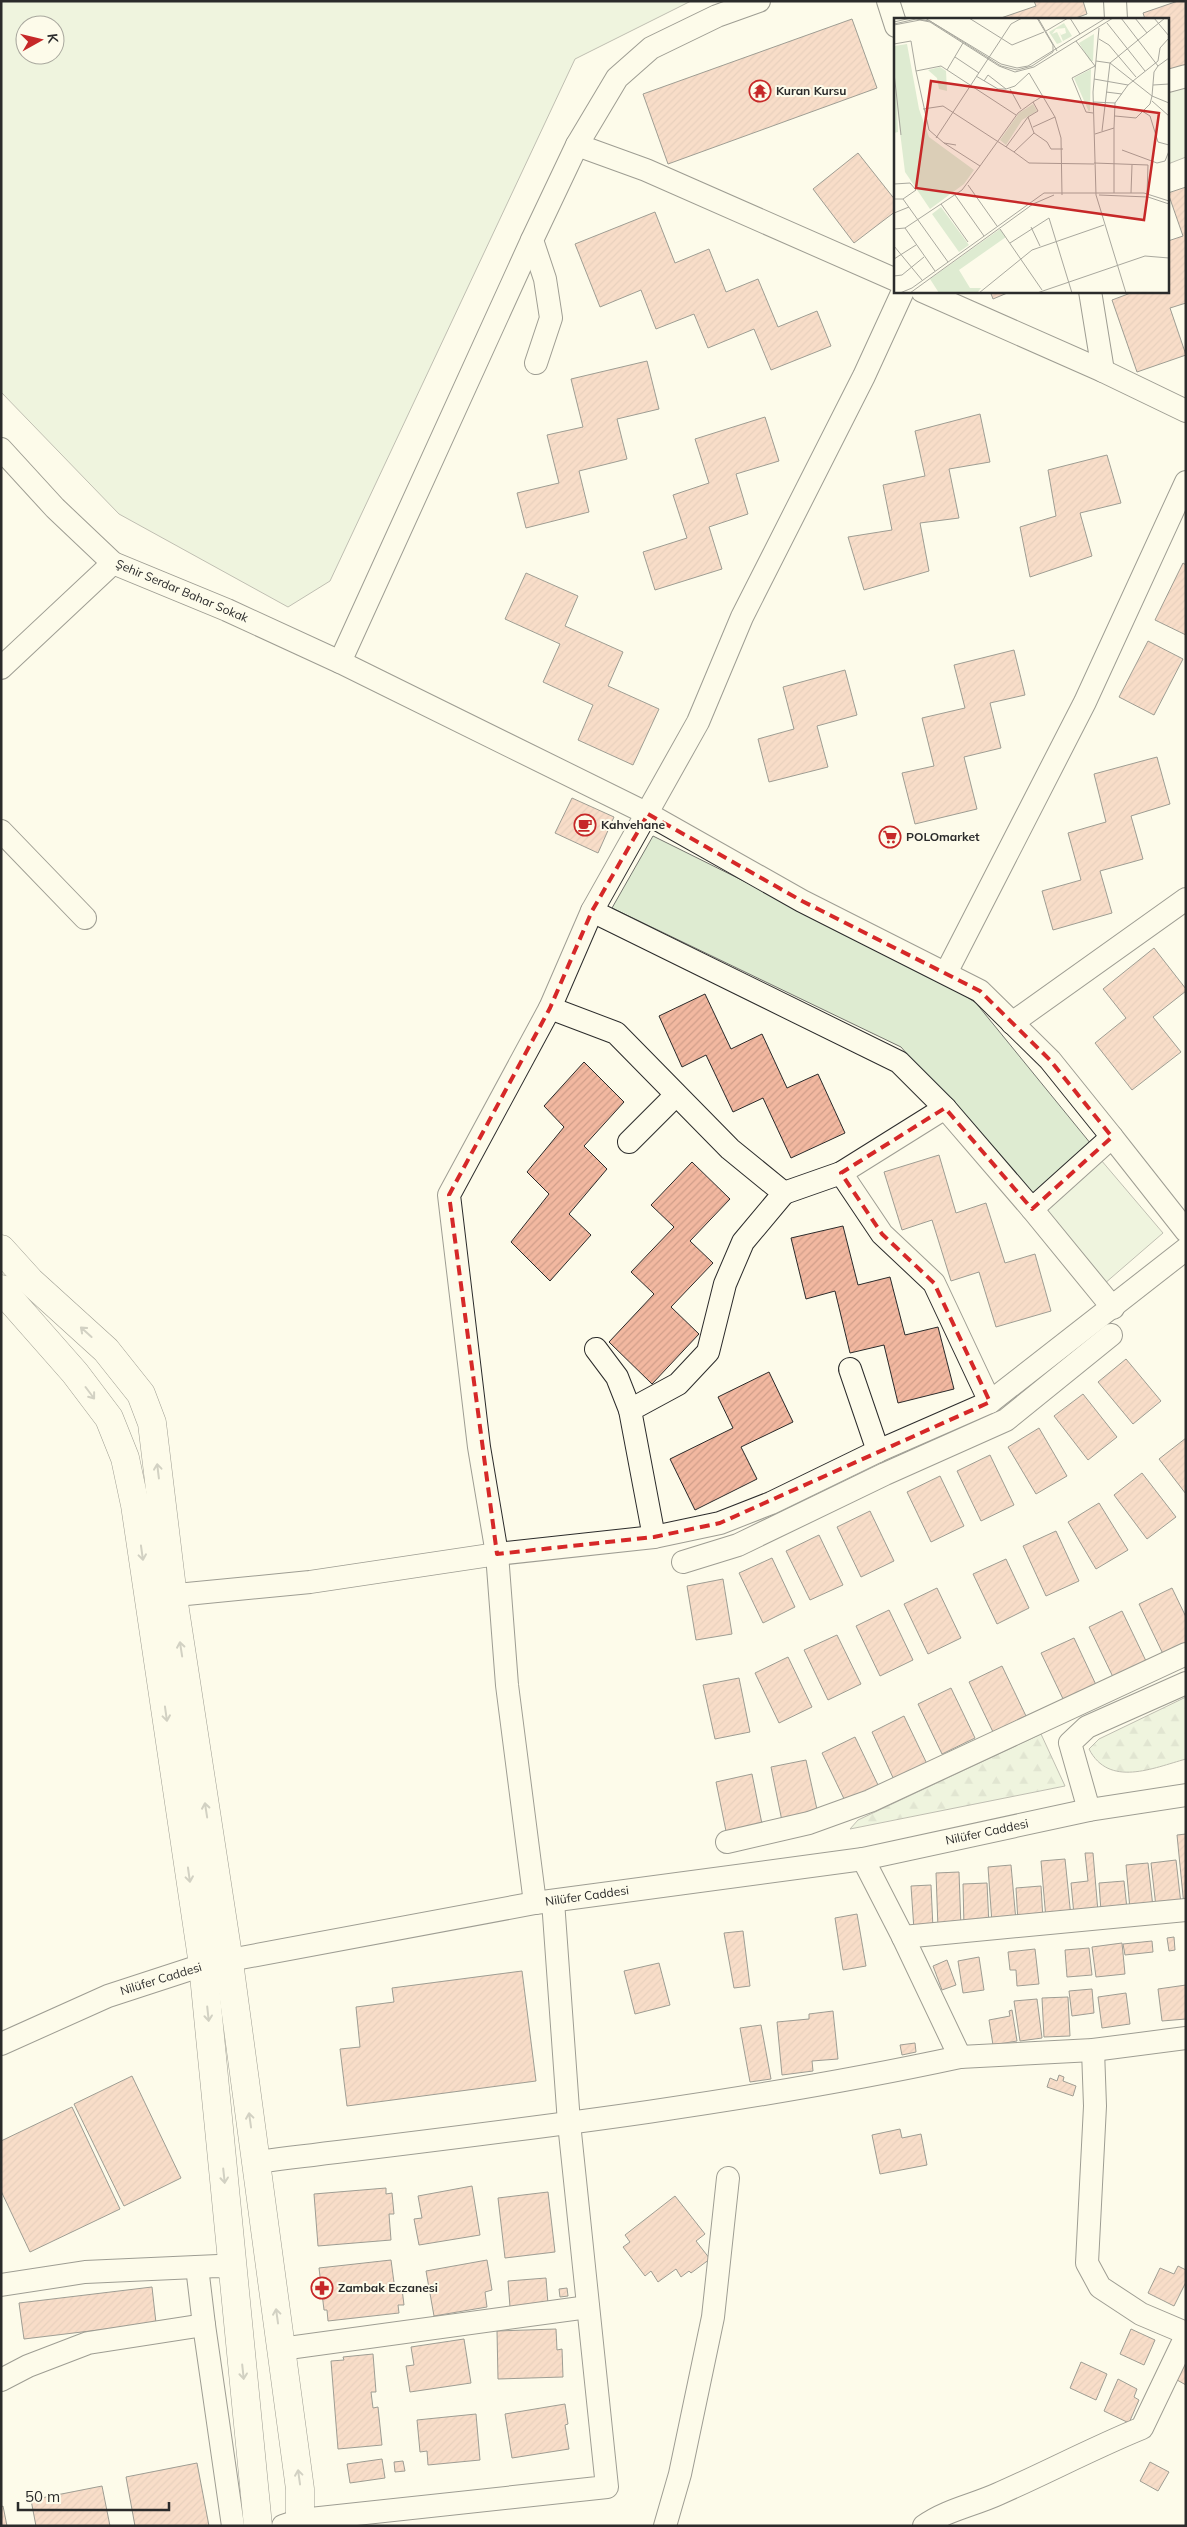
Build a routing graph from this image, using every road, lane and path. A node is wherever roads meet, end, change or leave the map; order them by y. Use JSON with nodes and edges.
{"nodes":[{"id":1,"x":759,"y":1,"type":"edge"},
{"id":2,"x":888,"y":1,"type":"edge"},
{"id":3,"x":1115,"y":1,"type":"edge"},
{"id":4,"x":1116,"y":18,"type":"edge"},
{"id":5,"x":894,"y":20,"type":"edge"},
{"id":6,"x":1186,"y":76,"type":"edge"},
{"id":7,"x":1170,"y":80,"type":"edge"},
{"id":8,"x":577,"y":145,"type":"junction"},
{"id":9,"x":532,"y":240,"type":"junction"},
{"id":10,"x":894,"y":279,"type":"edge"},
{"id":11,"x":903,"y":292,"type":"edge"},
{"id":12,"x":924,"y":292,"type":"edge"},
{"id":13,"x":1090,"y":292,"type":"edge"},
{"id":14,"x":536,"y":363,"type":"dead end"},
{"id":15,"x":1103,"y":371,"type":"junction"},
{"id":16,"x":1186,"y":411,"type":"edge"},
{"id":17,"x":1,"y":449,"type":"edge"},
{"id":18,"x":1186,"y":482,"type":"edge"},
{"id":19,"x":113,"y":563,"type":"junction"},
{"id":20,"x":340,"y":662,"type":"junction"},
{"id":21,"x":1,"y":668,"type":"edge"},
{"id":22,"x":648,"y":814,"type":"junction"},
{"id":23,"x":1,"y":831,"type":"edge"},
{"id":24,"x":1186,"y":899,"type":"edge"},
{"id":25,"x":592,"y":911,"type":"junction"},
{"id":26,"x":85,"y":918,"type":"dead end"},
{"id":27,"x":946,"y":973,"type":"junction"},
{"id":28,"x":550,"y":1008,"type":"junction"},
{"id":29,"x":1012,"y":1023,"type":"junction"},
{"id":30,"x":676,"y":1095,"type":"junction"},
{"id":31,"x":945,"y":1108,"type":"junction"},
{"id":32,"x":1112,"y":1137,"type":"junction"},
{"id":33,"x":629,"y":1142,"type":"dead end"},
{"id":34,"x":841,"y":1173,"type":"junction"},
{"id":35,"x":784,"y":1193,"type":"junction"},
{"id":36,"x":1032,"y":1209,"type":"junction"},
{"id":37,"x":1186,"y":1231,"type":"edge"},
{"id":38,"x":1,"y":1249,"type":"edge"},
{"id":39,"x":1186,"y":1249,"type":"edge"},
{"id":40,"x":1,"y":1289,"type":"edge"},
{"id":41,"x":1114,"y":1308,"type":"junction"},
{"id":42,"x":1111,"y":1335,"type":"dead end"},
{"id":43,"x":596,"y":1349,"type":"dead end"},
{"id":44,"x":850,"y":1369,"type":"dead end"},
{"id":45,"x":990,"y":1402,"type":"junction"},
{"id":46,"x":630,"y":1410,"type":"junction"},
{"id":47,"x":878,"y":1451,"type":"junction"},
{"id":48,"x":654,"y":1538,"type":"junction"},
{"id":49,"x":496,"y":1554,"type":"junction"},
{"id":50,"x":682,"y":1562,"type":"dead end"},
{"id":51,"x":161,"y":1597,"type":"junction"},
{"id":52,"x":1186,"y":1654,"type":"edge"},
{"id":53,"x":1186,"y":1682,"type":"edge"},
{"id":54,"x":1186,"y":1794,"type":"edge"},
{"id":55,"x":1089,"y":1810,"type":"junction"},
{"id":56,"x":727,"y":1842,"type":"dead end"},
{"id":57,"x":863,"y":1859,"type":"junction"},
{"id":58,"x":544,"y":1902,"type":"junction"},
{"id":59,"x":1186,"y":1910,"type":"edge"},
{"id":60,"x":903,"y":1937,"type":"junction"},
{"id":61,"x":229,"y":1962,"type":"junction"},
{"id":62,"x":203,"y":1965,"type":"junction"},
{"id":63,"x":1186,"y":2038,"type":"edge"},
{"id":64,"x":1,"y":2044,"type":"edge"},
{"id":65,"x":1093,"y":2050,"type":"junction"},
{"id":66,"x":960,"y":2057,"type":"junction"},
{"id":67,"x":569,"y":2123,"type":"junction"},
{"id":68,"x":256,"y":2162,"type":"junction"},
{"id":69,"x":728,"y":2178,"type":"dead end"},
{"id":70,"x":198,"y":2267,"type":"junction"},
{"id":71,"x":233,"y":2268,"type":"junction"},
{"id":72,"x":1,"y":2285,"type":"edge"},
{"id":73,"x":588,"y":2307,"type":"junction"},
{"id":74,"x":204,"y":2325,"type":"junction"},
{"id":75,"x":1186,"y":2334,"type":"edge"},
{"id":76,"x":281,"y":2349,"type":"junction"},
{"id":77,"x":1,"y":2380,"type":"edge"},
{"id":78,"x":294,"y":2524,"type":"edge"},
{"id":79,"x":233,"y":2526,"type":"edge"},
{"id":80,"x":258,"y":2526,"type":"edge"},
{"id":81,"x":665,"y":2526,"type":"edge"},
{"id":82,"x":924,"y":2526,"type":"edge"}],
"edges":[{"from":1,"to":8,"type":"street"},
{"from":2,"to":5,"type":"street"},
{"from":3,"to":4,"type":"street"},
{"from":6,"to":7,"type":"street"},
{"from":8,"to":9,"type":"street"},
{"from":8,"to":10,"type":"street"},
{"from":9,"to":14,"type":"street"},
{"from":9,"to":20,"type":"street"},
{"from":11,"to":22,"type":"street"},
{"from":12,"to":15,"type":"street"},
{"from":13,"to":15,"type":"street"},
{"from":15,"to":16,"type":"street"},
{"from":17,"to":19,"type":"street","name":"Şehir Serdar Bahar Sokak"},
{"from":18,"to":27,"type":"street"},
{"from":19,"to":20,"type":"street","name":"Şehir Serdar Bahar Sokak"},
{"from":19,"to":21,"type":"street"},
{"from":20,"to":22,"type":"street","name":"Şehir Serdar Bahar Sokak"},
{"from":22,"to":25,"type":"street"},
{"from":22,"to":27,"type":"street","name":"Şehir Serdar Bahar Sokak"},
{"from":23,"to":26,"type":"street"},
{"from":24,"to":29,"type":"street"},
{"from":25,"to":28,"type":"street"},
{"from":25,"to":31,"type":"street"},
{"from":27,"to":29,"type":"street","name":"Şehir Serdar Bahar Sokak"},
{"from":28,"to":30,"type":"street"},
{"from":28,"to":49,"type":"street"},
{"from":29,"to":32,"type":"street","name":"Şehir Serdar Bahar Sokak"},
{"from":30,"to":33,"type":"street"},
{"from":30,"to":35,"type":"street"},
{"from":31,"to":34,"type":"street"},
{"from":31,"to":36,"type":"street"},
{"from":32,"to":36,"type":"street"},
{"from":32,"to":37,"type":"street","name":"Şehir Serdar Bahar Sokak"},
{"from":34,"to":35,"type":"street"},
{"from":34,"to":45,"type":"street"},
{"from":35,"to":46,"type":"street"},
{"from":36,"to":41,"type":"street"},
{"from":51,"to":38,"type":"main road","one_way":true},
{"from":39,"to":41,"type":"street"},
{"from":40,"to":51,"type":"main road","one_way":true},
{"from":41,"to":45,"type":"street"},
{"from":42,"to":50,"type":"street"},
{"from":43,"to":46,"type":"street"},
{"from":44,"to":47,"type":"street"},
{"from":45,"to":47,"type":"street"},
{"from":46,"to":48,"type":"street"},
{"from":47,"to":48,"type":"street"},
{"from":48,"to":49,"type":"street"},
{"from":49,"to":51,"type":"street"},
{"from":49,"to":58,"type":"street"},
{"from":61,"to":51,"type":"main road","one_way":true},
{"from":51,"to":62,"type":"main road","one_way":true},
{"from":52,"to":56,"type":"street"},
{"from":53,"to":55,"type":"street"},
{"from":54,"to":55,"type":"street","name":"Nilüfer Caddesi"},
{"from":55,"to":57,"type":"street","name":"Nilüfer Caddesi"},
{"from":57,"to":58,"type":"street","name":"Nilüfer Caddesi"},
{"from":57,"to":60,"type":"street"},
{"from":58,"to":61,"type":"street","name":"Nilüfer Caddesi"},
{"from":58,"to":67,"type":"street"},
{"from":59,"to":60,"type":"street"},
{"from":60,"to":66,"type":"street"},
{"from":61,"to":62,"type":"street","name":"Nilüfer Caddesi"},
{"from":68,"to":61,"type":"main road","one_way":true},
{"from":62,"to":64,"type":"street","name":"Nilüfer Caddesi"},
{"from":62,"to":71,"type":"main road","one_way":true},
{"from":63,"to":65,"type":"street"},
{"from":65,"to":66,"type":"street"},
{"from":65,"to":75,"type":"street"},
{"from":66,"to":67,"type":"street"},
{"from":67,"to":68,"type":"street"},
{"from":67,"to":73,"type":"street"},
{"from":76,"to":68,"type":"main road","one_way":true},
{"from":69,"to":81,"type":"street"},
{"from":70,"to":71,"type":"street"},
{"from":70,"to":72,"type":"street"},
{"from":70,"to":74,"type":"street"},
{"from":71,"to":80,"type":"main road","one_way":true},
{"from":73,"to":76,"type":"street"},
{"from":73,"to":78,"type":"street"},
{"from":74,"to":77,"type":"street"},
{"from":74,"to":79,"type":"street"},
{"from":75,"to":82,"type":"street"},
{"from":78,"to":76,"type":"main road","one_way":true}]}
